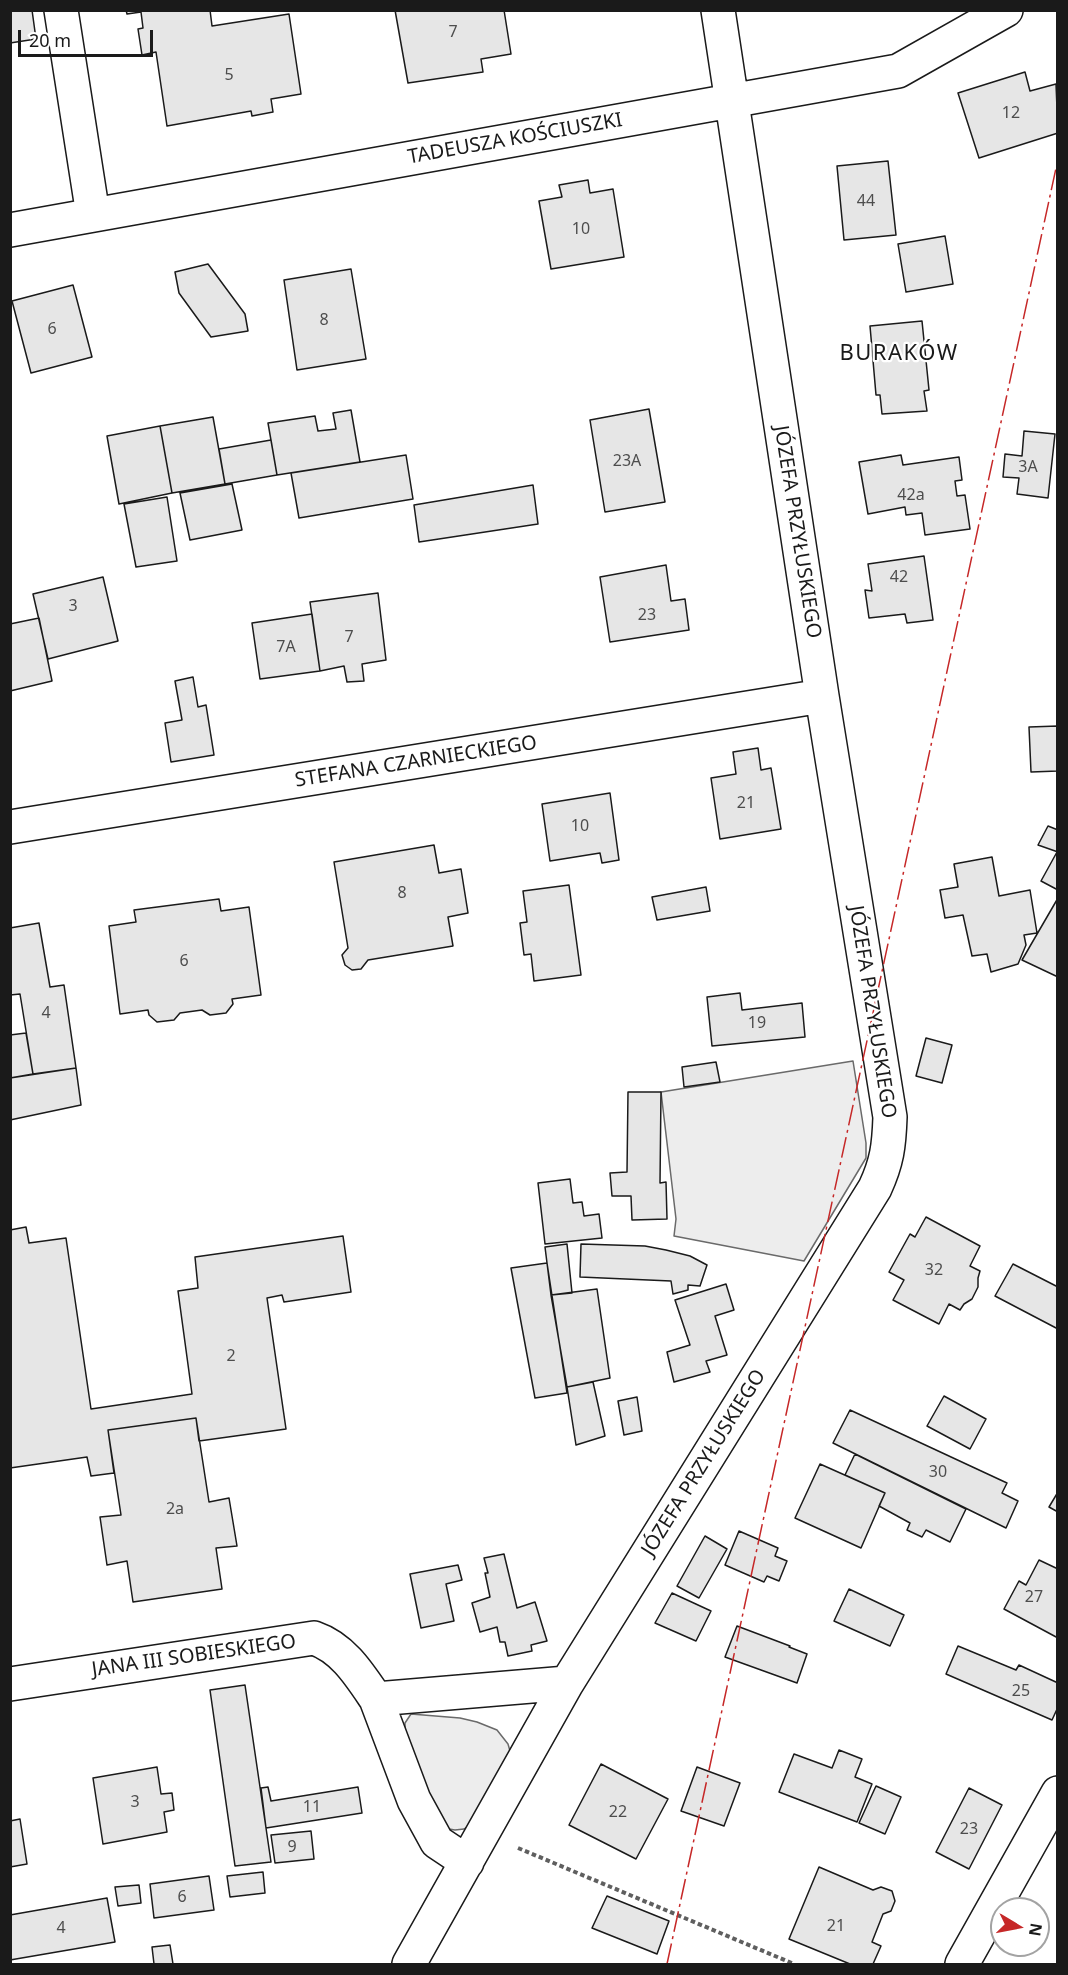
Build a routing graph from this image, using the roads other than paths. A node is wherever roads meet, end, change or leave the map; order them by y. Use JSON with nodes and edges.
{"nodes":[{"id":1,"x":61,"y":10,"type":"edge"},
{"id":2,"x":718,"y":10,"type":"edge"},
{"id":3,"x":1006,"y":10,"type":"edge"},
{"id":4,"x":732,"y":99,"type":"junction"},
{"id":5,"x":93,"y":216,"type":"junction"},
{"id":6,"x":10,"y":230,"type":"edge"},
{"id":7,"x":822,"y":696,"type":"junction"},
{"id":8,"x":10,"y":827,"type":"edge"},
{"id":9,"x":567,"y":1683,"type":"junction"},
{"id":10,"x":10,"y":1684,"type":"edge"},
{"id":11,"x":376,"y":1699,"type":"junction"},
{"id":12,"x":1058,"y":1793,"type":"edge"},
{"id":13,"x":1048,"y":1833,"type":"edge"},
{"id":14,"x":467,"y":1862,"type":"junction"},
{"id":15,"x":409,"y":1965,"type":"edge"},
{"id":16,"x":962,"y":1965,"type":"edge"}],
"edges":[{"from":1,"to":5,"type":"street"},
{"from":2,"to":4,"type":"street","name":"JÓZEFA PRZYŁUSKIEGO"},
{"from":3,"to":4,"type":"street","name":"TADEUSZA KOŚCIUSZKI"},
{"from":4,"to":5,"type":"street","name":"TADEUSZA KOŚCIUSZKI"},
{"from":4,"to":7,"type":"street","name":"JÓZEFA PRZYŁUSKIEGO"},
{"from":5,"to":6,"type":"street","name":"TADEUSZA KOŚCIUSZKI"},
{"from":7,"to":8,"type":"street","name":"STEFANA CZARNIECKIEGO"},
{"from":7,"to":9,"type":"street","name":"JÓZEFA PRZYŁUSKIEGO"},
{"from":9,"to":11,"type":"street"},
{"from":9,"to":14,"type":"street","name":"JÓZEFA PRZYŁUSKIEGO"},
{"from":10,"to":11,"type":"street","name":"JANA III SOBIESKIEGO"},
{"from":11,"to":14,"type":"street","name":"JANA III SOBIESKIEGO"},
{"from":12,"to":13,"type":"street"},
{"from":13,"to":16,"type":"street"},
{"from":14,"to":15,"type":"street","name":"JÓZEFA PRZYŁUSKIEGO"}]}
